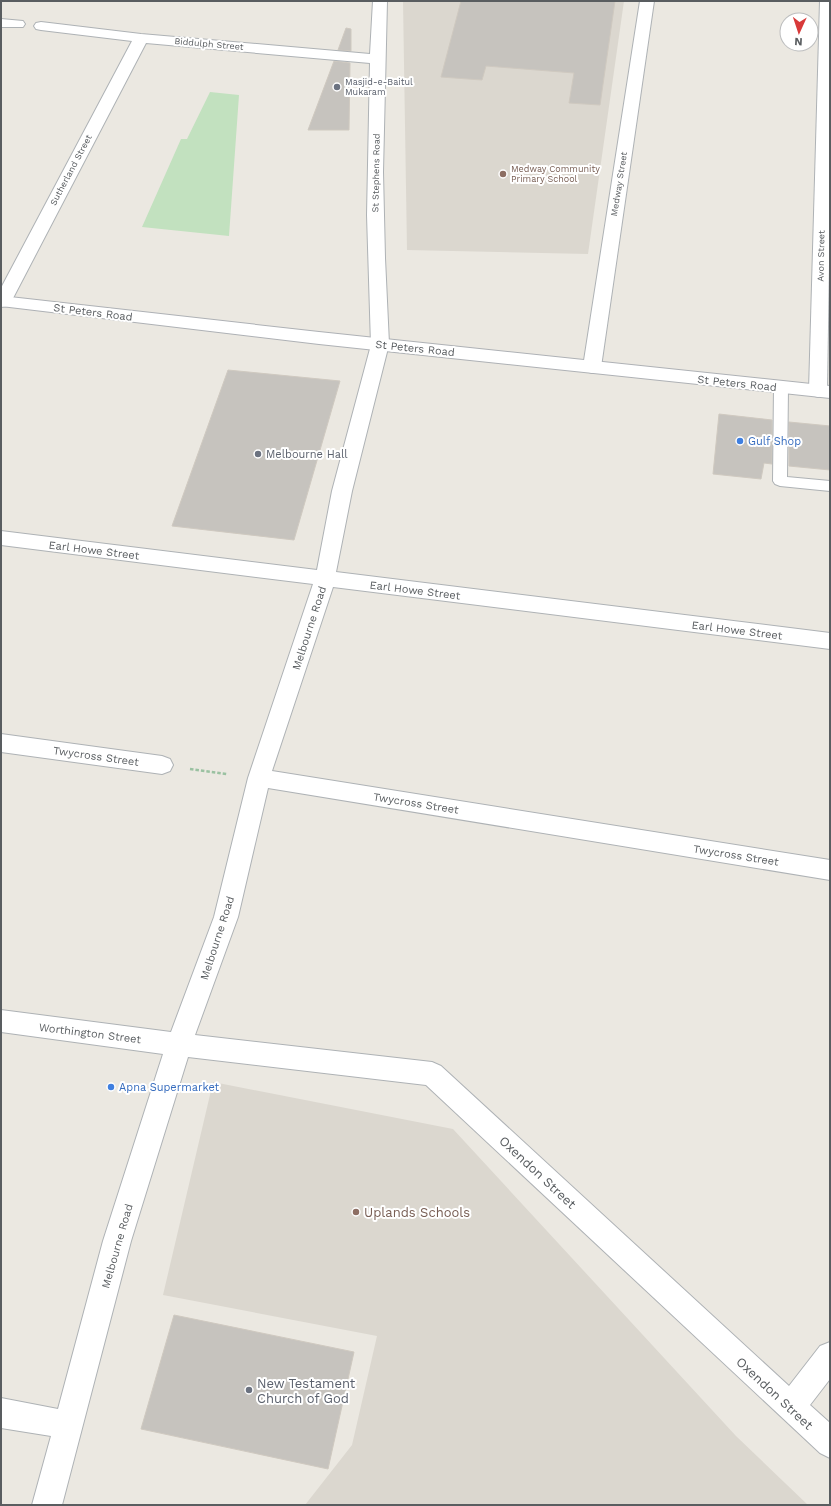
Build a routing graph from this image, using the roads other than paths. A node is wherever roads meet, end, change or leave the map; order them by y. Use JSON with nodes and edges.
{"nodes":[{"id":1,"x":380,"y":1,"type":"edge"},
{"id":2,"x":647,"y":1,"type":"edge"},
{"id":3,"x":821,"y":1,"type":"edge"},
{"id":4,"x":826,"y":2,"type":"edge"},
{"id":5,"x":830,"y":2,"type":"edge"},
{"id":6,"x":1,"y":23,"type":"edge"},
{"id":7,"x":18,"y":24,"type":"dead end"},
{"id":8,"x":41,"y":26,"type":"dead end"},
{"id":9,"x":141,"y":38,"type":"junction"},
{"id":10,"x":377,"y":59,"type":"junction"},
{"id":11,"x":1,"y":302,"type":"edge"},
{"id":12,"x":380,"y":344,"type":"junction"},
{"id":13,"x":592,"y":367,"type":"junction"},
{"id":14,"x":781,"y":387,"type":"junction"},
{"id":15,"x":824,"y":392,"type":"edge"},
{"id":16,"x":830,"y":486,"type":"edge"},
{"id":17,"x":1,"y":538,"type":"edge"},
{"id":18,"x":325,"y":578,"type":"junction"},
{"id":19,"x":830,"y":641,"type":"edge"},
{"id":20,"x":1,"y":743,"type":"edge"},
{"id":21,"x":162,"y":765,"type":"road end"},
{"id":22,"x":259,"y":778,"type":"junction"},
{"id":23,"x":830,"y":870,"type":"edge"},
{"id":24,"x":1,"y":1021,"type":"edge"},
{"id":25,"x":179,"y":1045,"type":"junction"},
{"id":26,"x":830,"y":1356,"type":"edge"},
{"id":27,"x":791,"y":1407,"type":"junction"},
{"id":28,"x":1,"y":1413,"type":"edge"},
{"id":29,"x":69,"y":1425,"type":"junction"},
{"id":30,"x":830,"y":1444,"type":"edge"},
{"id":31,"x":47,"y":1505,"type":"edge"}],
"edges":[{"from":1,"to":10,"type":"street","name":"St Stephens Road"},
{"from":2,"to":13,"type":"street","name":"Medway Street"},
{"from":3,"to":4,"type":"street"},
{"from":4,"to":5,"type":"street"},
{"from":4,"to":15,"type":"street","name":"Avon Street"},
{"from":6,"to":7,"type":"street"},
{"from":8,"to":9,"type":"street","name":"Biddulph Street"},
{"from":9,"to":10,"type":"street","name":"Biddulph Street"},
{"from":9,"to":11,"type":"street","name":"Sutherland Street"},
{"from":10,"to":12,"type":"street","name":"St Stephens Road"},
{"from":11,"to":12,"type":"street","name":"St Peters Road"},
{"from":12,"to":13,"type":"street","name":"St Peters Road"},
{"from":12,"to":18,"type":"street","name":"Melbourne Road"},
{"from":13,"to":14,"type":"street","name":"St Peters Road"},
{"from":14,"to":15,"type":"street","name":"St Peters Road"},
{"from":14,"to":16,"type":"lane"},
{"from":17,"to":18,"type":"street","name":"Earl Howe Street"},
{"from":18,"to":19,"type":"street","name":"Earl Howe Street"},
{"from":18,"to":22,"type":"street","name":"Melbourne Road"},
{"from":20,"to":21,"type":"street","name":"Twycross Street"},
{"from":22,"to":23,"type":"street","name":"Twycross Street"},
{"from":22,"to":25,"type":"street","name":"Melbourne Road"},
{"from":24,"to":25,"type":"street","name":"Worthington Street"},
{"from":25,"to":27,"type":"street","name":"Oxendon Street"},
{"from":25,"to":29,"type":"street","name":"Melbourne Road"},
{"from":26,"to":27,"type":"street"},
{"from":27,"to":30,"type":"street","name":"Oxendon Street"},
{"from":28,"to":29,"type":"street"},
{"from":29,"to":31,"type":"street","name":"Melbourne Road"}]}
